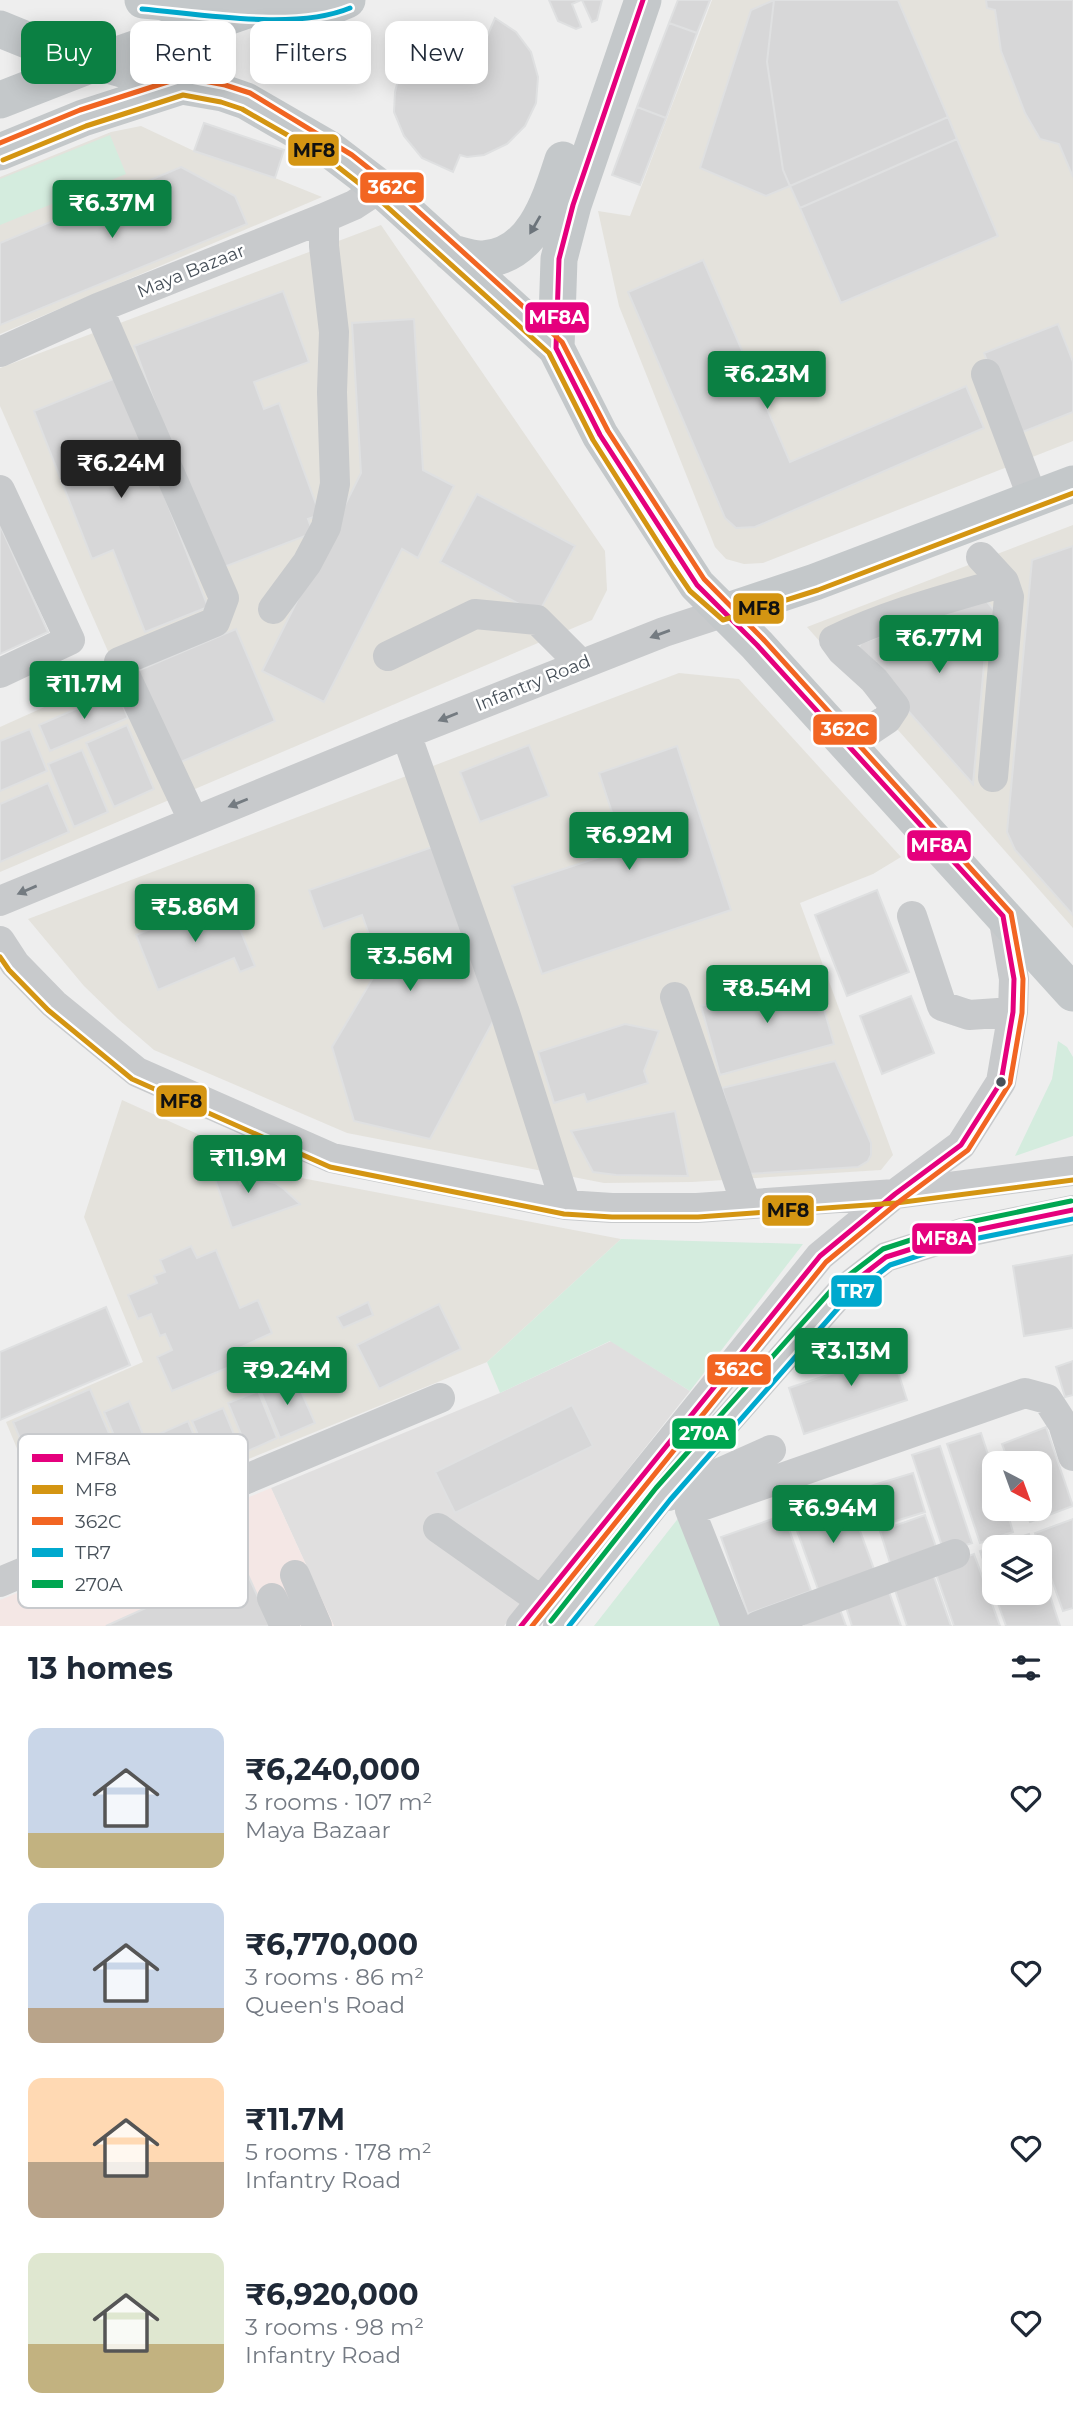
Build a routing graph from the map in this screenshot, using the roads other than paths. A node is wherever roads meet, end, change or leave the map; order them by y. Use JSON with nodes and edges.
{"nodes":[{"id":1,"x":143,"y":0,"type":"edge"},
{"id":2,"x":347,"y":0,"type":"edge"},
{"id":3,"x":617,"y":0,"type":"edge"},
{"id":4,"x":643,"y":0,"type":"edge"},
{"id":5,"x":251,"y":4,"type":"edge"},
{"id":6,"x":0,"y":29,"type":"edge"},
{"id":7,"x":21,"y":38,"type":"edge"},
{"id":8,"x":116,"y":55,"type":"edge"},
{"id":9,"x":116,"y":66,"type":"edge"},
{"id":10,"x":41,"y":84,"type":"edge"},
{"id":11,"x":182,"y":86,"type":"junction"},
{"id":12,"x":0,"y":100,"type":"edge"},
{"id":13,"x":0,"y":152,"type":"edge"},
{"id":14,"x":380,"y":188,"type":"junction"},
{"id":15,"x":324,"y":218,"type":"junction"},
{"id":16,"x":451,"y":253,"type":"junction"},
{"id":17,"x":98,"y":308,"type":"junction"},
{"id":18,"x":556,"y":348,"type":"junction"},
{"id":19,"x":0,"y":352,"type":"edge"},
{"id":20,"x":986,"y":373,"type":"dead end"},
{"id":21,"x":1073,"y":484,"type":"edge"},
{"id":22,"x":0,"y":490,"type":"edge"},
{"id":23,"x":1033,"y":499,"type":"junction"},
{"id":24,"x":981,"y":557,"type":"dead end"},
{"id":25,"x":1004,"y":582,"type":"junction"},
{"id":26,"x":274,"y":609,"type":"dead end"},
{"id":27,"x":725,"y":612,"type":"junction"},
{"id":28,"x":388,"y":656,"type":"dead end"},
{"id":29,"x":581,"y":664,"type":"junction"},
{"id":30,"x":0,"y":673,"type":"edge"},
{"id":31,"x":406,"y":734,"type":"junction"},
{"id":32,"x":848,"y":745,"type":"junction"},
{"id":33,"x":993,"y":777,"type":"dead end"},
{"id":34,"x":193,"y":821,"type":"junction"},
{"id":35,"x":0,"y":901,"type":"edge"},
{"id":36,"x":912,"y":916,"type":"dead end"},
{"id":37,"x":1013,"y":927,"type":"junction"},
{"id":38,"x":0,"y":941,"type":"edge"},
{"id":39,"x":1073,"y":993,"type":"edge"},
{"id":40,"x":675,"y":997,"type":"dead end"},
{"id":41,"x":1013,"y":1012,"type":"junction"},
{"id":42,"x":1073,"y":1171,"type":"edge"},
{"id":43,"x":938,"y":1189,"type":"junction"},
{"id":44,"x":895,"y":1194,"type":"junction"},
{"id":45,"x":746,"y":1204,"type":"junction"},
{"id":46,"x":566,"y":1205,"type":"junction"},
{"id":47,"x":1073,"y":1210,"type":"edge"},
{"id":48,"x":440,"y":1398,"type":"dead end"},
{"id":49,"x":771,"y":1450,"type":"dead end"},
{"id":50,"x":1073,"y":1456,"type":"edge"},
{"id":51,"x":248,"y":1478,"type":"edge"},
{"id":52,"x":674,"y":1500,"type":"junction"},
{"id":53,"x":438,"y":1528,"type":"dead end"},
{"id":54,"x":955,"y":1553,"type":"dead end"},
{"id":55,"x":18,"y":1574,"type":"edge"},
{"id":56,"x":295,"y":1575,"type":"dead end"},
{"id":57,"x":0,"y":1582,"type":"edge"},
{"id":58,"x":272,"y":1598,"type":"dead end"},
{"id":59,"x":540,"y":1600,"type":"junction"},
{"id":60,"x":285,"y":1626,"type":"edge"},
{"id":61,"x":317,"y":1626,"type":"edge"},
{"id":62,"x":521,"y":1626,"type":"edge"},
{"id":63,"x":558,"y":1626,"type":"edge"},
{"id":64,"x":736,"y":1626,"type":"edge"},
{"id":65,"x":758,"y":1626,"type":"edge"}],
"edges":[{"from":1,"to":5,"type":"main road"},
{"from":2,"to":5,"type":"main road"},
{"from":3,"to":16,"type":"main road","one_way":true},
{"from":4,"to":18,"type":"main road"},
{"from":5,"to":8,"type":"main road"},
{"from":6,"to":7,"type":"main road"},
{"from":9,"to":11,"type":"main road"},
{"from":10,"to":12,"type":"main road"},
{"from":11,"to":13,"type":"main road"},
{"from":11,"to":14,"type":"main road"},
{"from":14,"to":15,"type":"street","name":"Maya Bazaar"},
{"from":14,"to":16,"type":"main road"},
{"from":15,"to":17,"type":"street","name":"Maya Bazaar"},
{"from":15,"to":26,"type":"street"},
{"from":16,"to":18,"type":"main road"},
{"from":17,"to":19,"type":"street","name":"Maya Bazaar"},
{"from":17,"to":34,"type":"street"},
{"from":18,"to":27,"type":"main road"},
{"from":20,"to":23,"type":"street"},
{"from":21,"to":23,"type":"main road","name":"Infantry Road"},
{"from":22,"to":30,"type":"street"},
{"from":23,"to":27,"type":"main road","name":"Infantry Road"},
{"from":24,"to":25,"type":"street"},
{"from":25,"to":32,"type":"street"},
{"from":25,"to":33,"type":"street"},
{"from":27,"to":29,"type":"street","name":"Infantry Road","one_way":true},
{"from":27,"to":32,"type":"main road"},
{"from":28,"to":29,"type":"street"},
{"from":29,"to":31,"type":"street","name":"Infantry Road","one_way":true},
{"from":31,"to":34,"type":"street","name":"Infantry Road","one_way":true},
{"from":31,"to":46,"type":"street"},
{"from":32,"to":37,"type":"main road"},
{"from":34,"to":35,"type":"street","name":"Infantry Road","one_way":true},
{"from":36,"to":41,"type":"street"},
{"from":37,"to":39,"type":"main road"},
{"from":37,"to":41,"type":"street"},
{"from":37,"to":43,"type":"street"},
{"from":38,"to":46,"type":"street"},
{"from":40,"to":45,"type":"street"},
{"from":41,"to":44,"type":"street"},
{"from":42,"to":43,"type":"street"},
{"from":43,"to":44,"type":"street"},
{"from":44,"to":45,"type":"street"},
{"from":44,"to":59,"type":"street"},
{"from":45,"to":46,"type":"street"},
{"from":47,"to":52,"type":"street"},
{"from":48,"to":51,"type":"street"},
{"from":49,"to":52,"type":"street"},
{"from":50,"to":52,"type":"street"},
{"from":52,"to":63,"type":"street"},
{"from":52,"to":64,"type":"street"},
{"from":53,"to":59,"type":"street"},
{"from":54,"to":65,"type":"street"},
{"from":55,"to":57,"type":"street"},
{"from":56,"to":61,"type":"street"},
{"from":58,"to":60,"type":"street"},
{"from":59,"to":62,"type":"street"}]}
